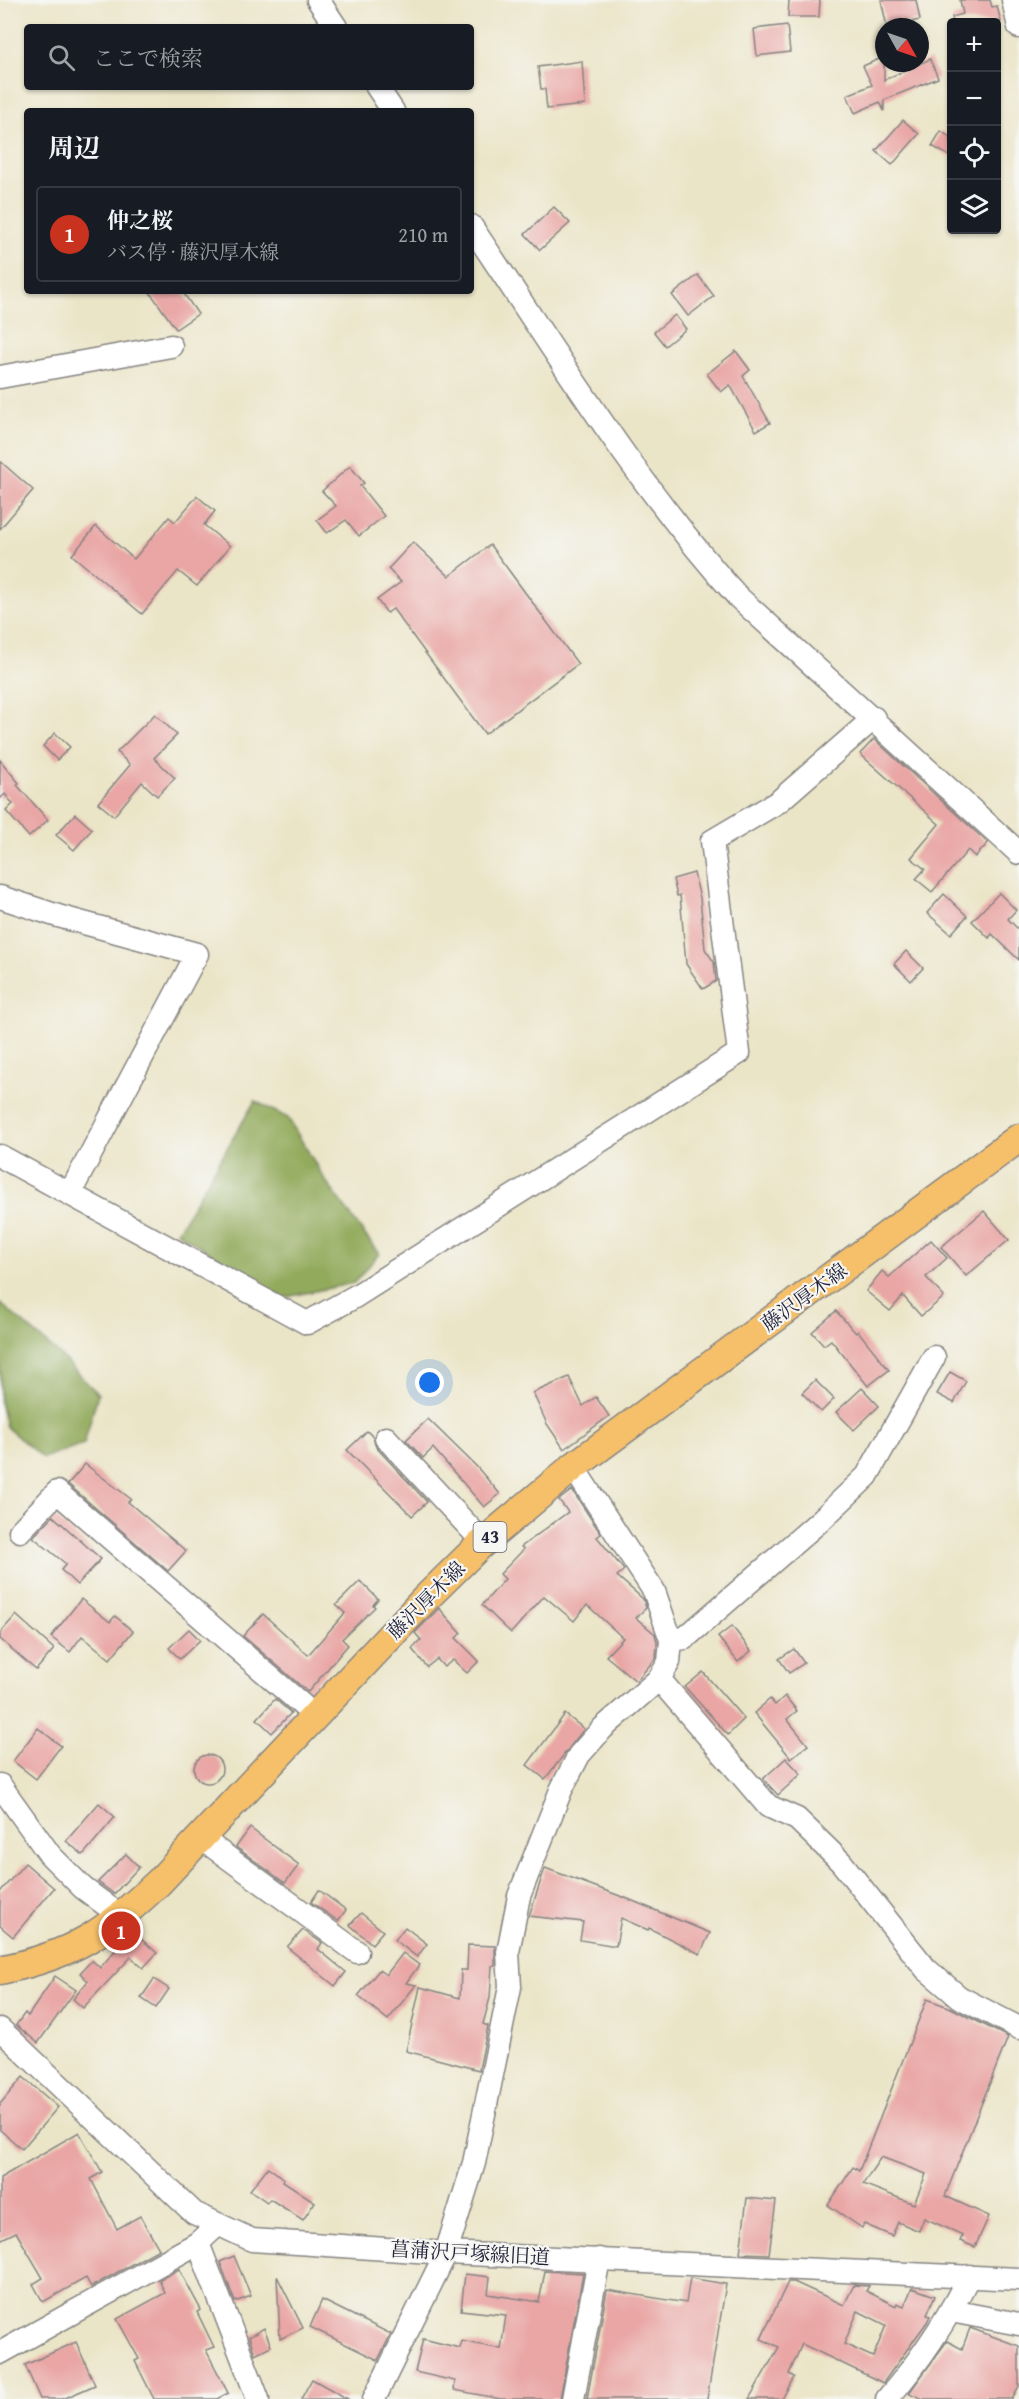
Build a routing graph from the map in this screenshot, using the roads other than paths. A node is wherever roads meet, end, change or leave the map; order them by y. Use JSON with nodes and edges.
{"nodes":[{"id":1,"x":318,"y":0,"type":"edge"},
{"id":2,"x":1013,"y":0,"type":"edge"},
{"id":3,"x":334,"y":24,"type":"edge"},
{"id":4,"x":1019,"y":27,"type":"edge"},
{"id":5,"x":379,"y":90,"type":"edge"},
{"id":6,"x":391,"y":108,"type":"edge"},
{"id":7,"x":474,"y":230,"type":"edge"},
{"id":8,"x":171,"y":346,"type":"dead end"},
{"id":9,"x":0,"y":377,"type":"edge"},
{"id":10,"x":874,"y":718,"type":"junction"},
{"id":11,"x":1019,"y":853,"type":"edge"},
{"id":12,"x":0,"y":897,"type":"edge"},
{"id":13,"x":1019,"y":1137,"type":"edge"},
{"id":14,"x":0,"y":1156,"type":"edge"},
{"id":15,"x":70,"y":1193,"type":"junction"},
{"id":16,"x":934,"y":1357,"type":"dead end"},
{"id":17,"x":386,"y":1438,"type":"dead end"},
{"id":18,"x":573,"y":1467,"type":"junction"},
{"id":19,"x":21,"y":1531,"type":"dead end"},
{"id":20,"x":484,"y":1543,"type":"junction"},
{"id":21,"x":671,"y":1640,"type":"junction"},
{"id":22,"x":659,"y":1679,"type":"junction"},
{"id":23,"x":315,"y":1716,"type":"junction"},
{"id":24,"x":0,"y":1785,"type":"edge"},
{"id":25,"x":7,"y":1808,"type":"edge"},
{"id":26,"x":201,"y":1838,"type":"junction"},
{"id":27,"x":122,"y":1917,"type":"junction"},
{"id":28,"x":357,"y":1952,"type":"dead end"},
{"id":29,"x":0,"y":1970,"type":"edge"},
{"id":30,"x":1019,"y":2028,"type":"edge"},
{"id":31,"x":0,"y":2029,"type":"edge"},
{"id":32,"x":216,"y":2226,"type":"junction"},
{"id":33,"x":198,"y":2243,"type":"junction"},
{"id":34,"x":446,"y":2253,"type":"junction"},
{"id":35,"x":599,"y":2259,"type":"junction"},
{"id":36,"x":969,"y":2276,"type":"junction"},
{"id":37,"x":1019,"y":2279,"type":"edge"},
{"id":38,"x":951,"y":2311,"type":"junction"},
{"id":39,"x":1019,"y":2324,"type":"edge"},
{"id":40,"x":0,"y":2353,"type":"edge"},
{"id":41,"x":258,"y":2399,"type":"edge"},
{"id":42,"x":374,"y":2399,"type":"edge"},
{"id":43,"x":573,"y":2399,"type":"edge"},
{"id":44,"x":887,"y":2399,"type":"edge"}],
"edges":[{"from":1,"to":3,"type":"street"},
{"from":2,"to":4,"type":"street"},
{"from":5,"to":6,"type":"street"},
{"from":7,"to":10,"type":"street"},
{"from":8,"to":9,"type":"street"},
{"from":10,"to":11,"type":"street"},
{"from":10,"to":15,"type":"street"},
{"from":12,"to":15,"type":"street"},
{"from":13,"to":18,"type":"main road","name":"藤沢厚木線","number":"43"},
{"from":14,"to":15,"type":"street"},
{"from":16,"to":21,"type":"street"},
{"from":17,"to":20,"type":"street"},
{"from":18,"to":20,"type":"main road","name":"藤沢厚木線","number":"43"},
{"from":18,"to":21,"type":"street"},
{"from":19,"to":23,"type":"street"},
{"from":20,"to":23,"type":"main road","name":"藤沢厚木線","number":"43"},
{"from":21,"to":22,"type":"street"},
{"from":22,"to":30,"type":"street"},
{"from":22,"to":34,"type":"street"},
{"from":23,"to":26,"type":"main road","name":"藤沢厚木線","number":"43"},
{"from":24,"to":25,"type":"street"},
{"from":25,"to":27,"type":"street"},
{"from":26,"to":27,"type":"main road","name":"藤沢厚木線","number":"43"},
{"from":26,"to":28,"type":"street"},
{"from":27,"to":29,"type":"main road","name":"藤沢厚木線","number":"43"},
{"from":31,"to":32,"type":"street","name":"菖蒲沢戸塚線旧道"},
{"from":32,"to":33,"type":"street"},
{"from":32,"to":34,"type":"street","name":"菖蒲沢戸塚線旧道"},
{"from":33,"to":40,"type":"street"},
{"from":33,"to":41,"type":"street"},
{"from":34,"to":35,"type":"street","name":"菖蒲沢戸塚線旧道"},
{"from":34,"to":42,"type":"street"},
{"from":35,"to":36,"type":"street","name":"菖蒲沢戸塚線旧道"},
{"from":35,"to":43,"type":"street"},
{"from":36,"to":37,"type":"street","name":"菖蒲沢戸塚線旧道"},
{"from":36,"to":38,"type":"street"},
{"from":38,"to":39,"type":"street"},
{"from":38,"to":44,"type":"street"}]}
